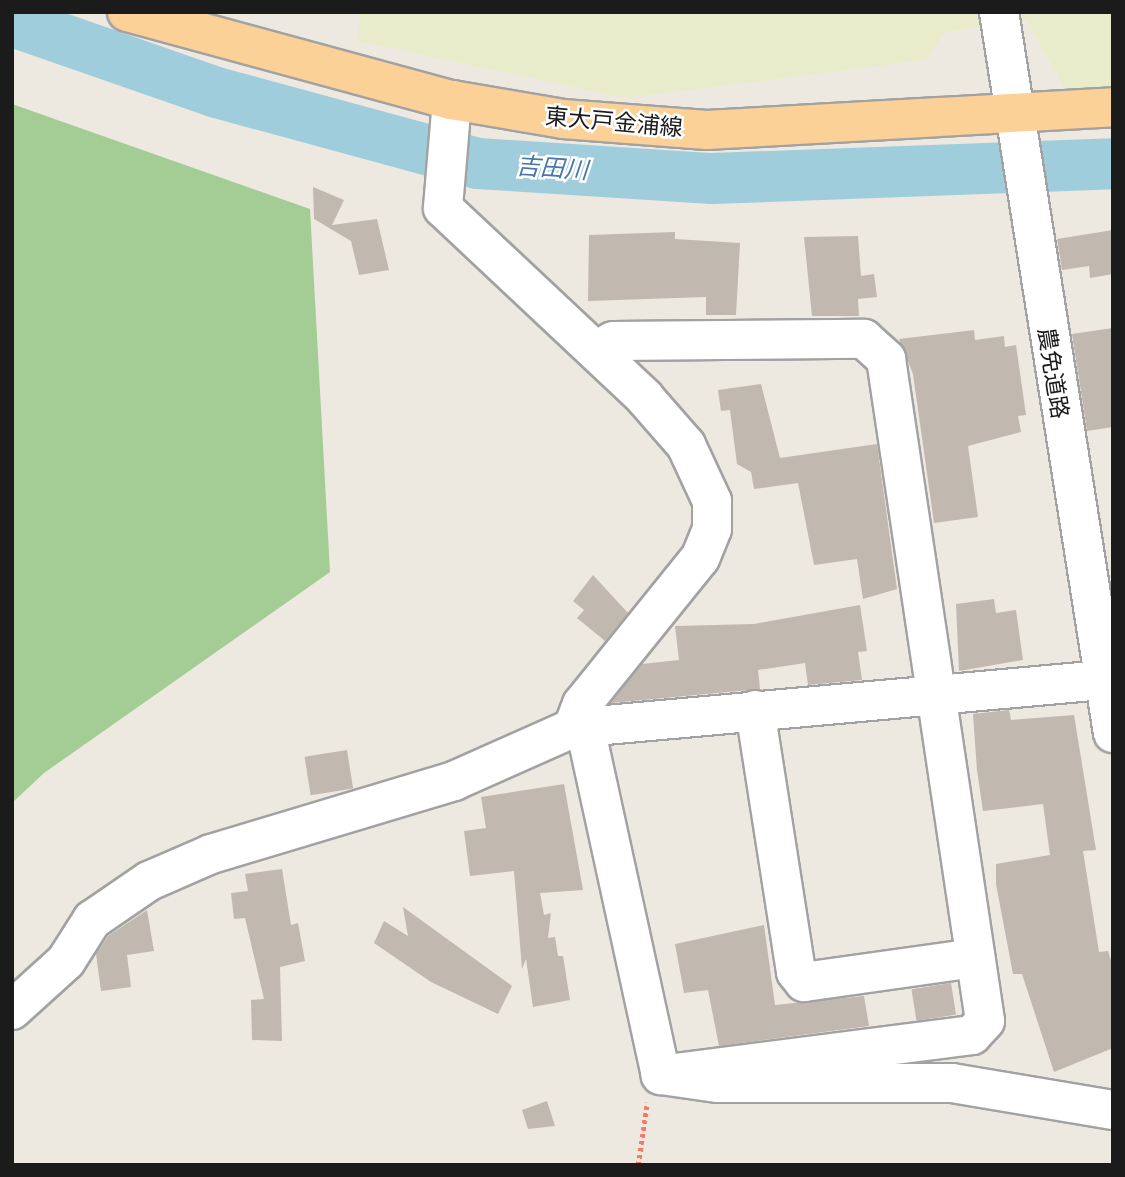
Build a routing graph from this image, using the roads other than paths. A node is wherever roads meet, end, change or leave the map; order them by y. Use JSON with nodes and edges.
{"nodes":[{"id":1,"x":127,"y":12,"type":"edge"},
{"id":2,"x":999,"y":12,"type":"edge"},
{"id":3,"x":451,"y":107,"type":"junction"},
{"id":4,"x":1113,"y":107,"type":"edge"},
{"id":5,"x":1015,"y":119,"type":"junction"},
{"id":6,"x":597,"y":350,"type":"junction"},
{"id":7,"x":1106,"y":679,"type":"edge"},
{"id":8,"x":934,"y":694,"type":"junction"},
{"id":9,"x":755,"y":710,"type":"junction"},
{"id":10,"x":579,"y":727,"type":"junction"},
{"id":11,"x":1113,"y":733,"type":"edge"},
{"id":12,"x":975,"y":958,"type":"junction"},
{"id":13,"x":12,"y":1010,"type":"edge"},
{"id":14,"x":661,"y":1075,"type":"junction"},
{"id":15,"x":1113,"y":1110,"type":"edge"}],
"edges":[{"from":1,"to":3,"type":"main road","name":"東大戸金浦線"},
{"from":2,"to":5,"type":"street","name":"農免道路"},
{"from":3,"to":5,"type":"main road","name":"東大戸金浦線"},
{"from":3,"to":6,"type":"street"},
{"from":4,"to":5,"type":"main road","name":"東大戸金浦線"},
{"from":5,"to":7,"type":"street","name":"農免道路"},
{"from":6,"to":8,"type":"street"},
{"from":6,"to":10,"type":"street"},
{"from":7,"to":8,"type":"street"},
{"from":7,"to":11,"type":"street","name":"農免道路"},
{"from":8,"to":9,"type":"street"},
{"from":8,"to":12,"type":"street"},
{"from":9,"to":10,"type":"street"},
{"from":9,"to":12,"type":"street"},
{"from":10,"to":13,"type":"street"},
{"from":10,"to":14,"type":"street"},
{"from":12,"to":14,"type":"street"},
{"from":14,"to":15,"type":"street"}]}
